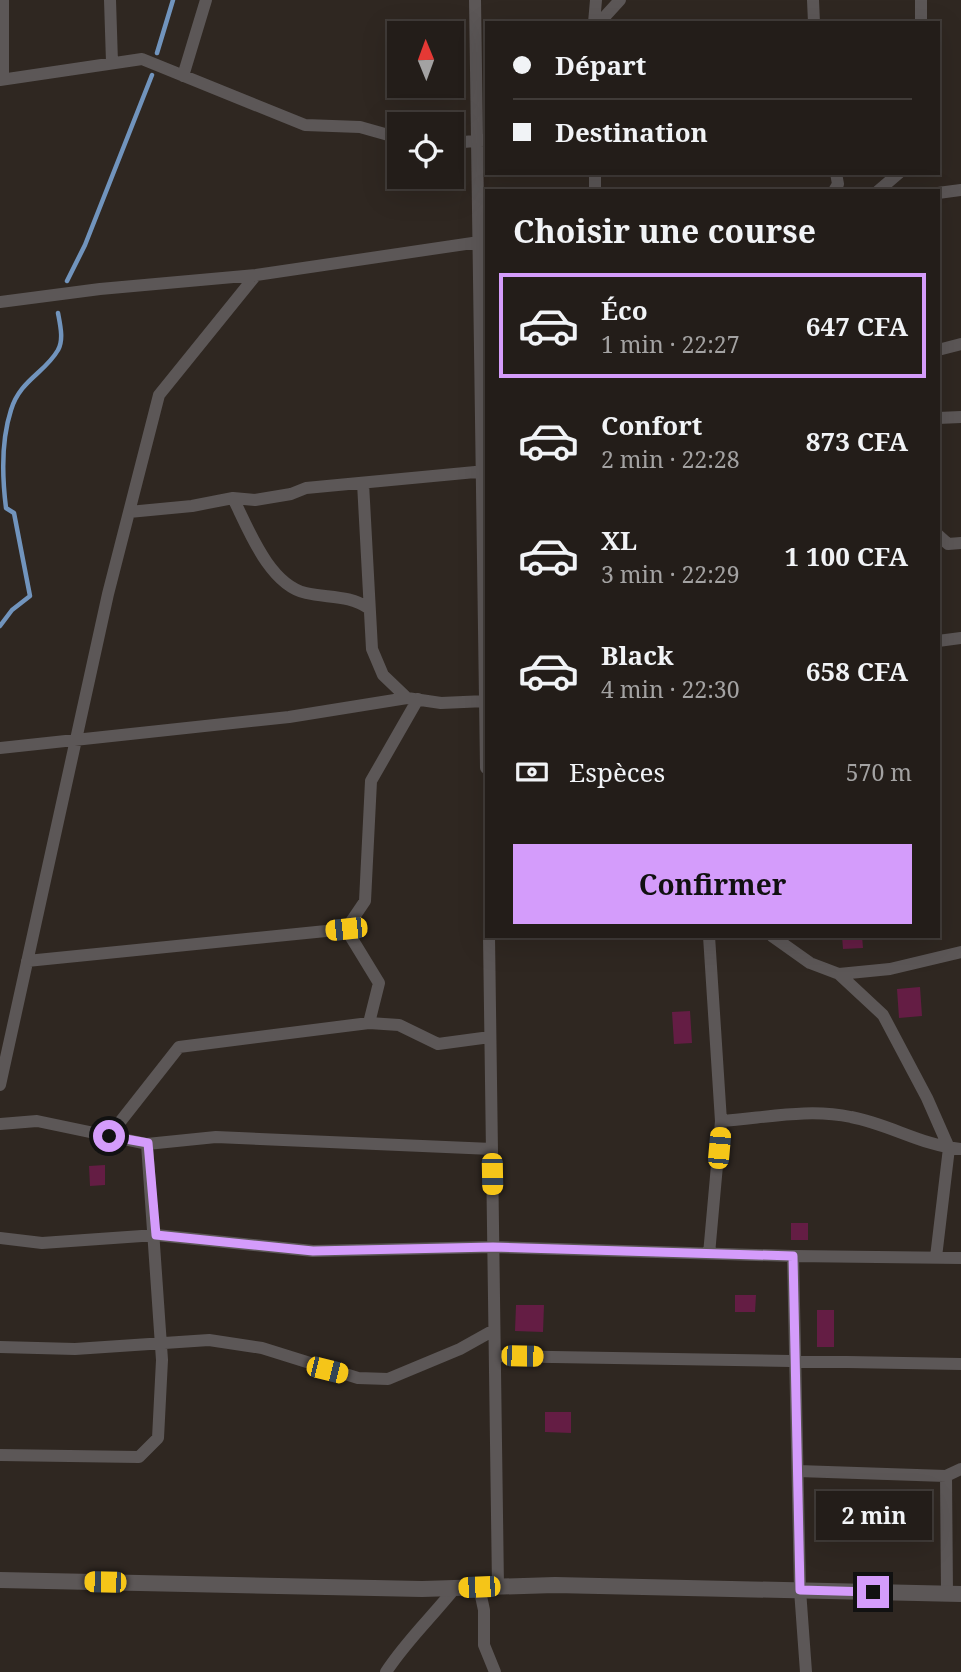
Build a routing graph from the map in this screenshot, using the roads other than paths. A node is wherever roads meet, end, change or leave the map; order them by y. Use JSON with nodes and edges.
{"nodes":[{"id":1,"x":3,"y":0,"type":"edge"},
{"id":2,"x":110,"y":0,"type":"edge"},
{"id":3,"x":206,"y":0,"type":"edge"},
{"id":4,"x":475,"y":0,"type":"edge"},
{"id":5,"x":596,"y":0,"type":"edge"},
{"id":6,"x":620,"y":0,"type":"edge"},
{"id":7,"x":813,"y":0,"type":"edge"},
{"id":8,"x":921,"y":0,"type":"edge"},
{"id":9,"x":597,"y":21,"type":"edge"},
{"id":10,"x":599,"y":21,"type":"edge"},
{"id":11,"x":814,"y":21,"type":"edge"},
{"id":12,"x":921,"y":21,"type":"edge"},
{"id":13,"x":112,"y":62,"type":"junction"},
{"id":14,"x":183,"y":76,"type":"junction"},
{"id":15,"x":2,"y":79,"type":"edge"},
{"id":16,"x":387,"y":135,"type":"edge"},
{"id":17,"x":482,"y":141,"type":"edge"},
{"id":18,"x":464,"y":142,"type":"edge"},
{"id":19,"x":894,"y":175,"type":"edge"},
{"id":20,"x":880,"y":189,"type":"edge"},
{"id":21,"x":961,"y":190,"type":"edge"},
{"id":22,"x":940,"y":193,"type":"edge"},
{"id":23,"x":482,"y":241,"type":"edge"},
{"id":24,"x":256,"y":275,"type":"junction"},
{"id":25,"x":0,"y":302,"type":"edge"},
{"id":26,"x":961,"y":344,"type":"edge"},
{"id":27,"x":940,"y":349,"type":"edge"},
{"id":28,"x":961,"y":417,"type":"edge"},
{"id":29,"x":940,"y":418,"type":"edge"},
{"id":30,"x":484,"y":471,"type":"edge"},
{"id":31,"x":363,"y":483,"type":"junction"},
{"id":32,"x":233,"y":498,"type":"junction"},
{"id":33,"x":129,"y":512,"type":"junction"},
{"id":34,"x":940,"y":537,"type":"edge"},
{"id":35,"x":961,"y":543,"type":"edge"},
{"id":36,"x":485,"y":586,"type":"edge"},
{"id":37,"x":368,"y":608,"type":"junction"},
{"id":38,"x":961,"y":638,"type":"edge"},
{"id":39,"x":940,"y":641,"type":"edge"},
{"id":40,"x":412,"y":698,"type":"junction"},
{"id":41,"x":485,"y":701,"type":"edge"},
{"id":42,"x":76,"y":740,"type":"junction"},
{"id":43,"x":0,"y":748,"type":"edge"},
{"id":44,"x":346,"y":929,"type":"junction"},
{"id":45,"x":489,"y":938,"type":"edge"},
{"id":46,"x":709,"y":938,"type":"edge"},
{"id":47,"x":775,"y":938,"type":"edge"},
{"id":48,"x":961,"y":952,"type":"edge"},
{"id":49,"x":27,"y":961,"type":"junction"},
{"id":50,"x":839,"y":974,"type":"junction"},
{"id":51,"x":369,"y":1023,"type":"junction"},
{"id":52,"x":490,"y":1037,"type":"junction"},
{"id":53,"x":0,"y":1085,"type":"edge"},
{"id":54,"x":721,"y":1121,"type":"junction"},
{"id":55,"x":0,"y":1124,"type":"edge"},
{"id":56,"x":109,"y":1136,"type":"junction"},
{"id":57,"x":148,"y":1143,"type":"junction"},
{"id":58,"x":955,"y":1148,"type":"edge"},
{"id":59,"x":492,"y":1149,"type":"junction"},
{"id":60,"x":156,"y":1235,"type":"junction"},
{"id":61,"x":0,"y":1238,"type":"edge"},
{"id":62,"x":493,"y":1247,"type":"junction"},
{"id":63,"x":709,"y":1254,"type":"junction"},
{"id":64,"x":793,"y":1256,"type":"junction"},
{"id":65,"x":936,"y":1257,"type":"junction"},
{"id":66,"x":961,"y":1258,"type":"edge"},
{"id":67,"x":494,"y":1330,"type":"junction"},
{"id":68,"x":161,"y":1342,"type":"junction"},
{"id":69,"x":0,"y":1347,"type":"edge"},
{"id":70,"x":495,"y":1356,"type":"junction"},
{"id":71,"x":795,"y":1361,"type":"junction"},
{"id":72,"x":961,"y":1364,"type":"edge"},
{"id":73,"x":0,"y":1455,"type":"edge"},
{"id":74,"x":961,"y":1469,"type":"edge"},
{"id":75,"x":798,"y":1471,"type":"junction"},
{"id":76,"x":946,"y":1476,"type":"junction"},
{"id":77,"x":0,"y":1580,"type":"edge"},
{"id":78,"x":479,"y":1587,"type":"junction"},
{"id":79,"x":498,"y":1587,"type":"junction"},
{"id":80,"x":454,"y":1588,"type":"junction"},
{"id":81,"x":800,"y":1590,"type":"junction"},
{"id":82,"x":954,"y":1594,"type":"edge"},
{"id":83,"x":386,"y":1672,"type":"edge"},
{"id":84,"x":495,"y":1672,"type":"edge"},
{"id":85,"x":806,"y":1672,"type":"edge"}],
"edges":[{"from":1,"to":15,"type":"street"},
{"from":2,"to":13,"type":"street"},
{"from":3,"to":14,"type":"street"},
{"from":4,"to":17,"type":"street"},
{"from":5,"to":9,"type":"street"},
{"from":6,"to":10,"type":"street"},
{"from":7,"to":11,"type":"street"},
{"from":8,"to":12,"type":"street"},
{"from":13,"to":14,"type":"street"},
{"from":13,"to":15,"type":"street"},
{"from":14,"to":16,"type":"street"},
{"from":17,"to":18,"type":"street"},
{"from":17,"to":23,"type":"street"},
{"from":19,"to":20,"type":"street"},
{"from":21,"to":22,"type":"street"},
{"from":23,"to":24,"type":"street"},
{"from":23,"to":30,"type":"street"},
{"from":24,"to":25,"type":"street"},
{"from":24,"to":33,"type":"street"},
{"from":26,"to":27,"type":"street"},
{"from":28,"to":29,"type":"street"},
{"from":30,"to":31,"type":"street"},
{"from":30,"to":36,"type":"street"},
{"from":31,"to":32,"type":"street"},
{"from":31,"to":37,"type":"street"},
{"from":32,"to":33,"type":"street"},
{"from":32,"to":37,"type":"street"},
{"from":33,"to":42,"type":"street"},
{"from":34,"to":35,"type":"street"},
{"from":37,"to":40,"type":"street"},
{"from":38,"to":39,"type":"street"},
{"from":40,"to":41,"type":"street"},
{"from":40,"to":42,"type":"street"},
{"from":40,"to":44,"type":"street"},
{"from":42,"to":43,"type":"street"},
{"from":42,"to":49,"type":"street"},
{"from":44,"to":49,"type":"street"},
{"from":44,"to":51,"type":"street"},
{"from":45,"to":52,"type":"street"},
{"from":46,"to":54,"type":"street"},
{"from":47,"to":50,"type":"street"},
{"from":48,"to":50,"type":"street"},
{"from":49,"to":53,"type":"street"},
{"from":50,"to":58,"type":"street"},
{"from":51,"to":52,"type":"street"},
{"from":51,"to":56,"type":"street"},
{"from":52,"to":59,"type":"street"},
{"from":54,"to":58,"type":"street"},
{"from":54,"to":63,"type":"street"},
{"from":55,"to":56,"type":"street"},
{"from":56,"to":57,"type":"street"},
{"from":57,"to":59,"type":"street"},
{"from":57,"to":60,"type":"street"},
{"from":58,"to":65,"type":"street"},
{"from":59,"to":62,"type":"street"},
{"from":60,"to":61,"type":"street"},
{"from":60,"to":62,"type":"street"},
{"from":60,"to":68,"type":"street"},
{"from":62,"to":63,"type":"street"},
{"from":62,"to":67,"type":"street"},
{"from":63,"to":64,"type":"street"},
{"from":64,"to":65,"type":"street"},
{"from":64,"to":71,"type":"street"},
{"from":65,"to":66,"type":"street"},
{"from":67,"to":68,"type":"street"},
{"from":67,"to":70,"type":"street"},
{"from":68,"to":69,"type":"street"},
{"from":68,"to":73,"type":"street"},
{"from":70,"to":71,"type":"street"},
{"from":70,"to":79,"type":"street"},
{"from":71,"to":72,"type":"street"},
{"from":71,"to":75,"type":"street"},
{"from":74,"to":76,"type":"street"},
{"from":75,"to":76,"type":"street"},
{"from":75,"to":81,"type":"street"},
{"from":76,"to":82,"type":"street"},
{"from":77,"to":80,"type":"street"},
{"from":78,"to":79,"type":"street"},
{"from":78,"to":80,"type":"street"},
{"from":78,"to":84,"type":"street"},
{"from":79,"to":81,"type":"street"},
{"from":80,"to":83,"type":"street"},
{"from":81,"to":82,"type":"street"},
{"from":81,"to":85,"type":"street"}]}
